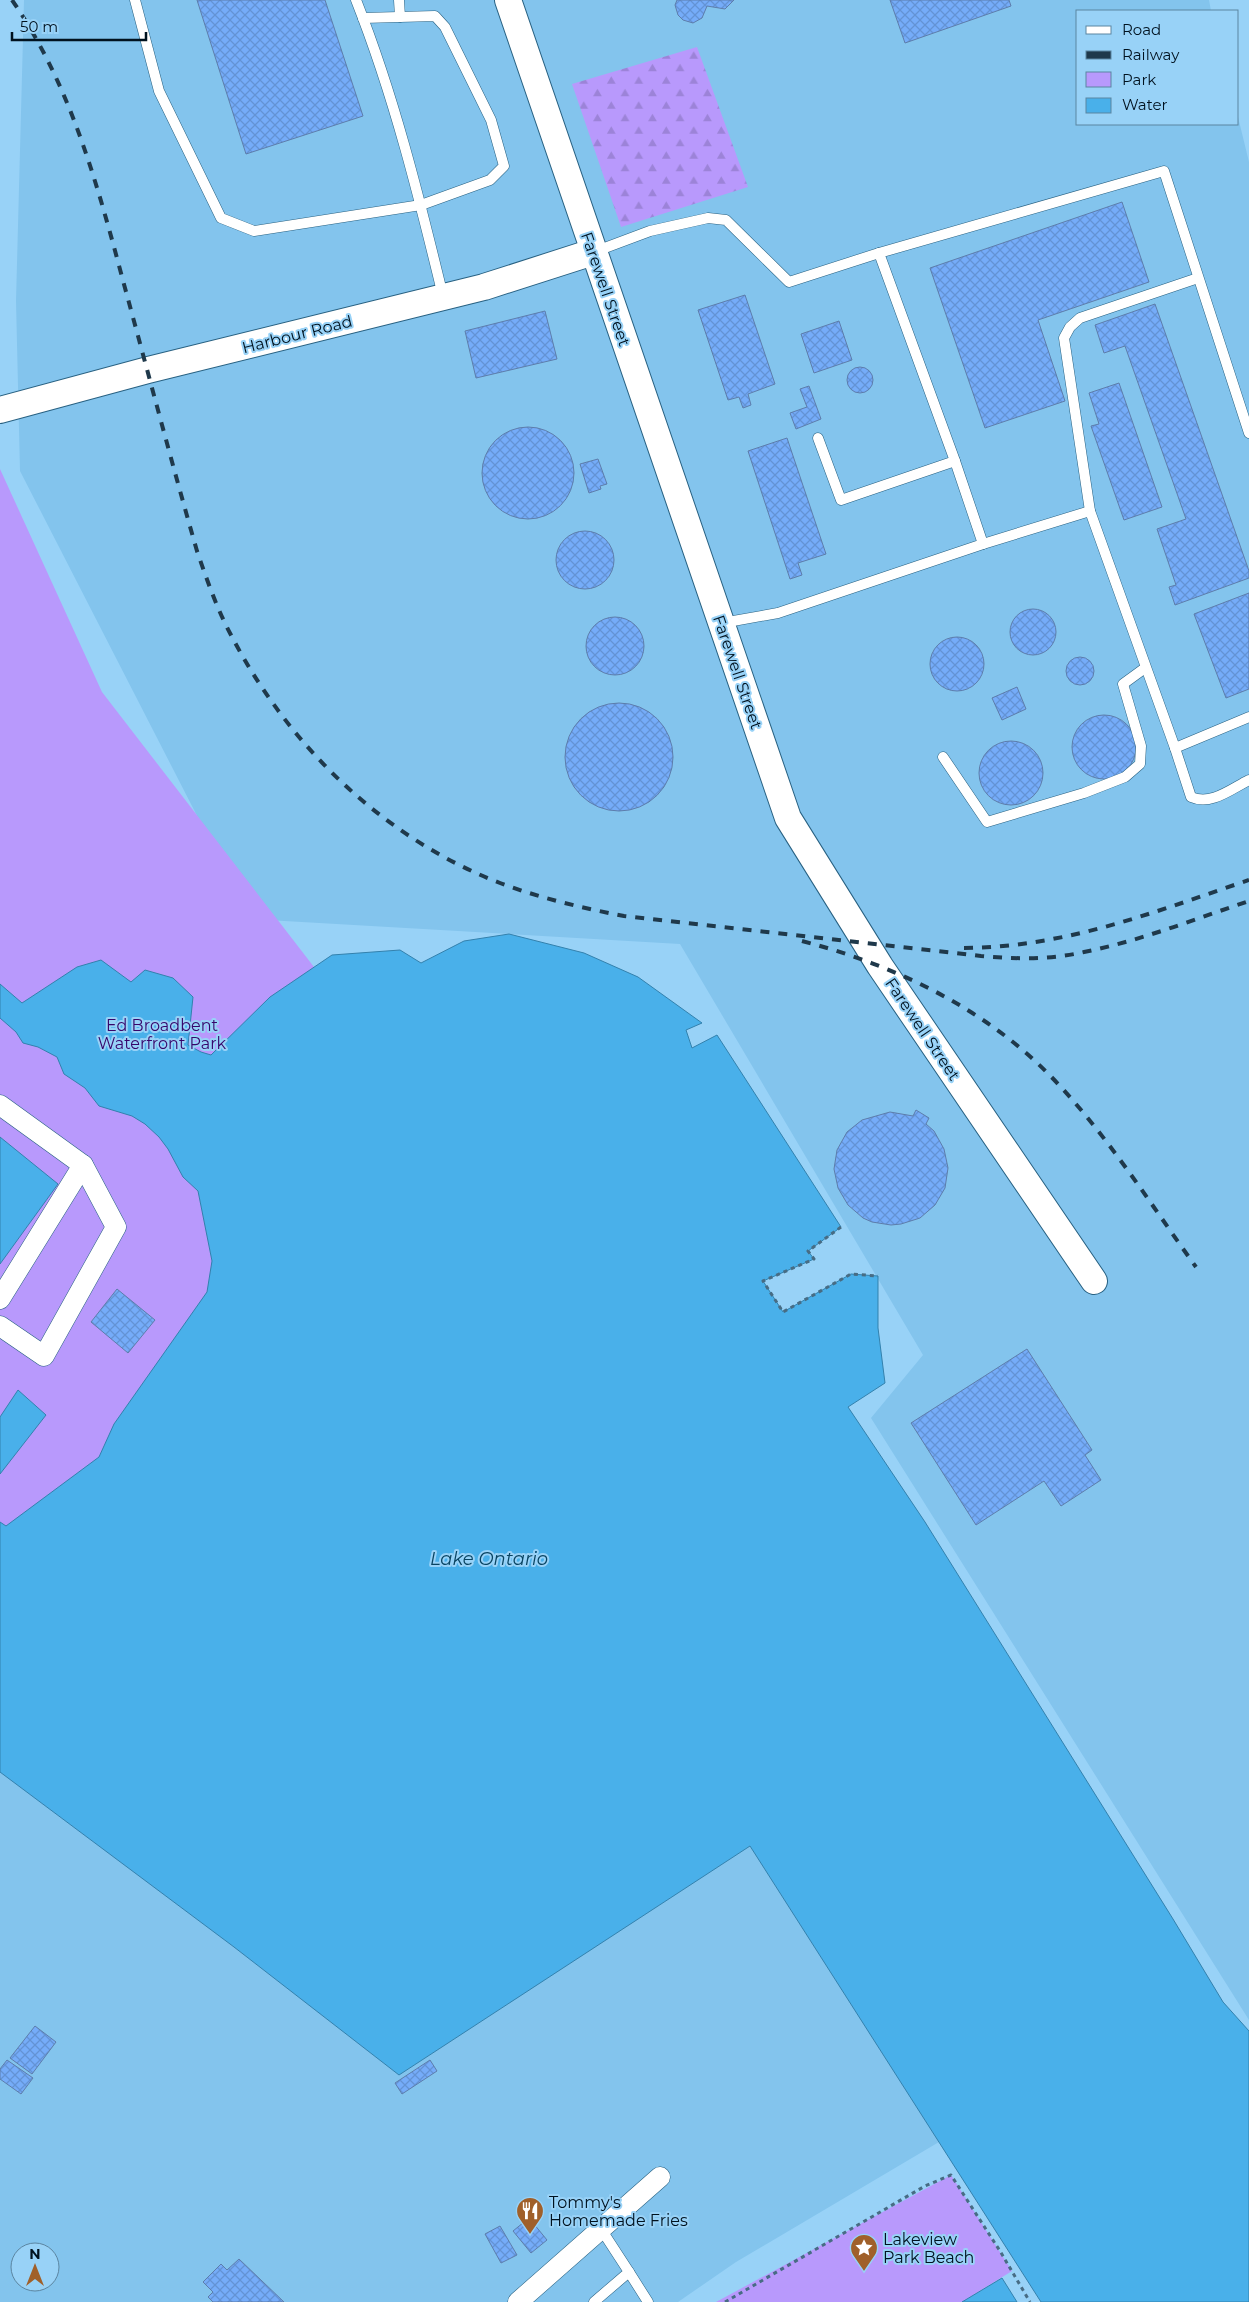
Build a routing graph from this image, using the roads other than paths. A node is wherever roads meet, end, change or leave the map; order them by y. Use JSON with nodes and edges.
{"nodes":[{"id":1,"x":135,"y":0,"type":"edge"},
{"id":2,"x":356,"y":0,"type":"edge"},
{"id":3,"x":399,"y":0,"type":"edge"},
{"id":4,"x":508,"y":0,"type":"edge"},
{"id":5,"x":400,"y":17,"type":"junction"},
{"id":6,"x":364,"y":18,"type":"junction"},
{"id":7,"x":421,"y":205,"type":"junction"},
{"id":8,"x":593,"y":252,"type":"junction"},
{"id":9,"x":879,"y":253,"type":"junction"},
{"id":10,"x":1198,"y":278,"type":"junction"},
{"id":11,"x":444,"y":297,"type":"junction"},
{"id":12,"x":0,"y":410,"type":"edge"},
{"id":13,"x":1249,"y":433,"type":"edge"},
{"id":14,"x":818,"y":438,"type":"dead end"},
{"id":15,"x":955,"y":461,"type":"junction"},
{"id":16,"x":1090,"y":512,"type":"junction"},
{"id":17,"x":983,"y":544,"type":"junction"},
{"id":18,"x":721,"y":623,"type":"junction"},
{"id":19,"x":1145,"y":668,"type":"junction"},
{"id":20,"x":1249,"y":717,"type":"edge"},
{"id":21,"x":1176,"y":748,"type":"junction"},
{"id":22,"x":943,"y":757,"type":"dead end"},
{"id":23,"x":1249,"y":780,"type":"edge"},
{"id":24,"x":0,"y":1105,"type":"edge"},
{"id":25,"x":83,"y":1165,"type":"junction"},
{"id":26,"x":1094,"y":1281,"type":"dead end"},
{"id":27,"x":0,"y":1299,"type":"edge"},
{"id":28,"x":0,"y":1326,"type":"edge"},
{"id":29,"x":660,"y":2177,"type":"dead end"},
{"id":30,"x":602,"y":2229,"type":"junction"},
{"id":31,"x":628,"y":2272,"type":"junction"},
{"id":32,"x":518,"y":2302,"type":"edge"},
{"id":33,"x":594,"y":2302,"type":"edge"},
{"id":34,"x":648,"y":2302,"type":"edge"}],
"edges":[{"from":1,"to":7,"type":"lane"},
{"from":2,"to":6,"type":"lane"},
{"from":3,"to":5,"type":"lane"},
{"from":4,"to":8,"type":"street","name":"Farewell Street"},
{"from":5,"to":6,"type":"lane"},
{"from":5,"to":7,"type":"lane"},
{"from":6,"to":7,"type":"lane"},
{"from":7,"to":11,"type":"lane"},
{"from":8,"to":9,"type":"lane"},
{"from":8,"to":11,"type":"street","name":"Harbour Road"},
{"from":8,"to":18,"type":"street","name":"Farewell Street"},
{"from":9,"to":10,"type":"lane"},
{"from":9,"to":15,"type":"lane"},
{"from":10,"to":13,"type":"lane"},
{"from":10,"to":16,"type":"lane"},
{"from":11,"to":12,"type":"street","name":"Harbour Road"},
{"from":14,"to":15,"type":"lane"},
{"from":15,"to":17,"type":"lane"},
{"from":16,"to":17,"type":"lane"},
{"from":16,"to":19,"type":"lane"},
{"from":17,"to":18,"type":"lane"},
{"from":18,"to":26,"type":"street","name":"Farewell Street"},
{"from":19,"to":21,"type":"lane"},
{"from":19,"to":22,"type":"lane"},
{"from":20,"to":21,"type":"lane"},
{"from":21,"to":23,"type":"lane"},
{"from":24,"to":25,"type":"street"},
{"from":25,"to":27,"type":"street"},
{"from":25,"to":28,"type":"street"},
{"from":29,"to":30,"type":"street"},
{"from":30,"to":31,"type":"lane"},
{"from":30,"to":32,"type":"street"},
{"from":31,"to":33,"type":"lane"},
{"from":31,"to":34,"type":"lane"}]}
